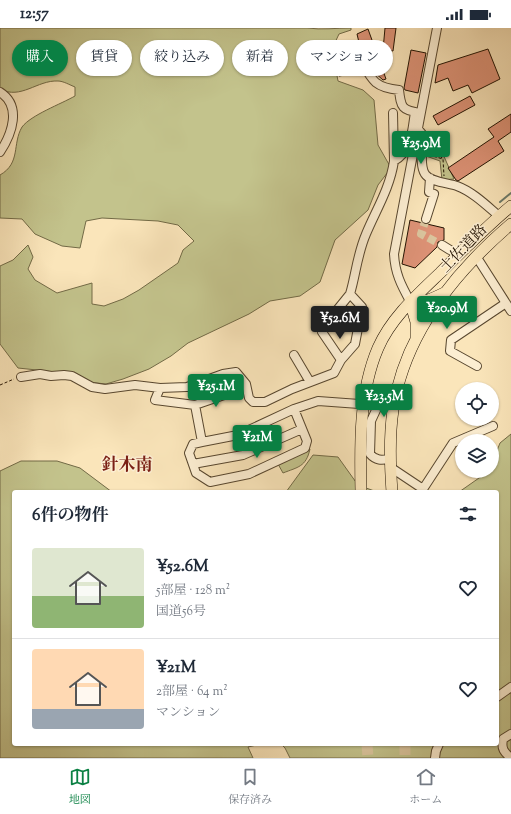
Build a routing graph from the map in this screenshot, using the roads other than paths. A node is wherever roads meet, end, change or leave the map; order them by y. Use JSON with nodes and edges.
{"nodes":[{"id":1,"x":437,"y":28,"type":"edge"},
{"id":2,"x":371,"y":76,"type":"edge"},
{"id":3,"x":0,"y":92,"type":"edge"},
{"id":4,"x":418,"y":112,"type":"junction"},
{"id":5,"x":393,"y":113,"type":"dead end"},
{"id":6,"x":418,"y":129,"type":"junction"},
{"id":7,"x":0,"y":152,"type":"edge"},
{"id":8,"x":394,"y":162,"type":"junction"},
{"id":9,"x":430,"y":178,"type":"junction"},
{"id":10,"x":511,"y":206,"type":"edge"},
{"id":11,"x":499,"y":216,"type":"junction"},
{"id":12,"x":426,"y":218,"type":"tunnel mouth"},
{"id":13,"x":511,"y":224,"type":"edge"},
{"id":14,"x":442,"y":245,"type":"tunnel mouth"},
{"id":15,"x":450,"y":250,"type":"dead end"},
{"id":16,"x":476,"y":256,"type":"junction"},
{"id":17,"x":444,"y":293,"type":"junction"},
{"id":18,"x":350,"y":294,"type":"junction"},
{"id":19,"x":410,"y":301,"type":"junction"},
{"id":20,"x":506,"y":303,"type":"junction"},
{"id":21,"x":511,"y":311,"type":"edge"},
{"id":22,"x":333,"y":315,"type":"dead end"},
{"id":23,"x":322,"y":332,"type":"dead end"},
{"id":24,"x":416,"y":339,"type":"junction"},
{"id":25,"x":294,"y":355,"type":"dead end"},
{"id":26,"x":341,"y":360,"type":"junction"},
{"id":27,"x":477,"y":366,"type":"dead end"},
{"id":28,"x":21,"y":377,"type":"road end"},
{"id":29,"x":310,"y":382,"type":"junction"},
{"id":30,"x":160,"y":388,"type":"junction"},
{"id":31,"x":230,"y":393,"type":"dead end"},
{"id":32,"x":364,"y":404,"type":"junction"},
{"id":33,"x":195,"y":405,"type":"junction"},
{"id":34,"x":294,"y":409,"type":"junction"},
{"id":35,"x":493,"y":426,"type":"dead end"},
{"id":36,"x":302,"y":429,"type":"junction"},
{"id":37,"x":202,"y":442,"type":"junction"},
{"id":38,"x":390,"y":463,"type":"junction"},
{"id":39,"x":193,"y":464,"type":"junction"},
{"id":40,"x":361,"y":490,"type":"edge"},
{"id":41,"x":392,"y":490,"type":"edge"},
{"id":42,"x":511,"y":687,"type":"edge"},
{"id":43,"x":499,"y":695,"type":"edge"},
{"id":44,"x":511,"y":734,"type":"edge"},
{"id":45,"x":438,"y":746,"type":"edge"},
{"id":46,"x":435,"y":758,"type":"edge"},
{"id":47,"x":511,"y":758,"type":"edge"}],
"edges":[{"from":1,"to":4,"type":"street"},
{"from":2,"to":4,"type":"street"},
{"from":3,"to":7,"type":"street"},
{"from":4,"to":6,"type":"street"},
{"from":4,"to":8,"type":"street"},
{"from":5,"to":8,"type":"street"},
{"from":6,"to":9,"type":"street"},
{"from":6,"to":19,"type":"street"},
{"from":8,"to":18,"type":"street"},
{"from":9,"to":11,"type":"street"},
{"from":9,"to":12,"type":"street"},
{"from":10,"to":11,"type":"highway","name":"土佐道路"},
{"from":11,"to":19,"type":"highway","name":"土佐道路"},
{"from":13,"to":16,"type":"highway","name":"土佐道路"},
{"from":14,"to":15,"type":"street"},
{"from":16,"to":17,"type":"highway","name":"土佐道路"},
{"from":16,"to":20,"type":"street"},
{"from":17,"to":19,"type":"highway"},
{"from":17,"to":24,"type":"highway","name":"土佐道路"},
{"from":18,"to":22,"type":"street"},
{"from":18,"to":26,"type":"street"},
{"from":19,"to":24,"type":"highway"},
{"from":19,"to":32,"type":"highway","name":"土佐道路"},
{"from":20,"to":21,"type":"street"},
{"from":20,"to":27,"type":"street"},
{"from":23,"to":26,"type":"street"},
{"from":24,"to":38,"type":"highway","name":"土佐道路"},
{"from":25,"to":29,"type":"street"},
{"from":26,"to":29,"type":"street"},
{"from":28,"to":30,"type":"street"},
{"from":29,"to":30,"type":"street"},
{"from":30,"to":33,"type":"street"},
{"from":31,"to":33,"type":"street"},
{"from":32,"to":34,"type":"street"},
{"from":32,"to":38,"type":"street"},
{"from":32,"to":40,"type":"highway","name":"土佐道路"},
{"from":33,"to":37,"type":"street"},
{"from":34,"to":36,"type":"street"},
{"from":34,"to":37,"type":"street"},
{"from":35,"to":38,"type":"street"},
{"from":36,"to":39,"type":"street"},
{"from":36,"to":39,"type":"street"},
{"from":37,"to":39,"type":"street"},
{"from":38,"to":41,"type":"highway","name":"土佐道路"},
{"from":42,"to":43,"type":"street"},
{"from":44,"to":47,"type":"street"},
{"from":45,"to":46,"type":"street"}]}
